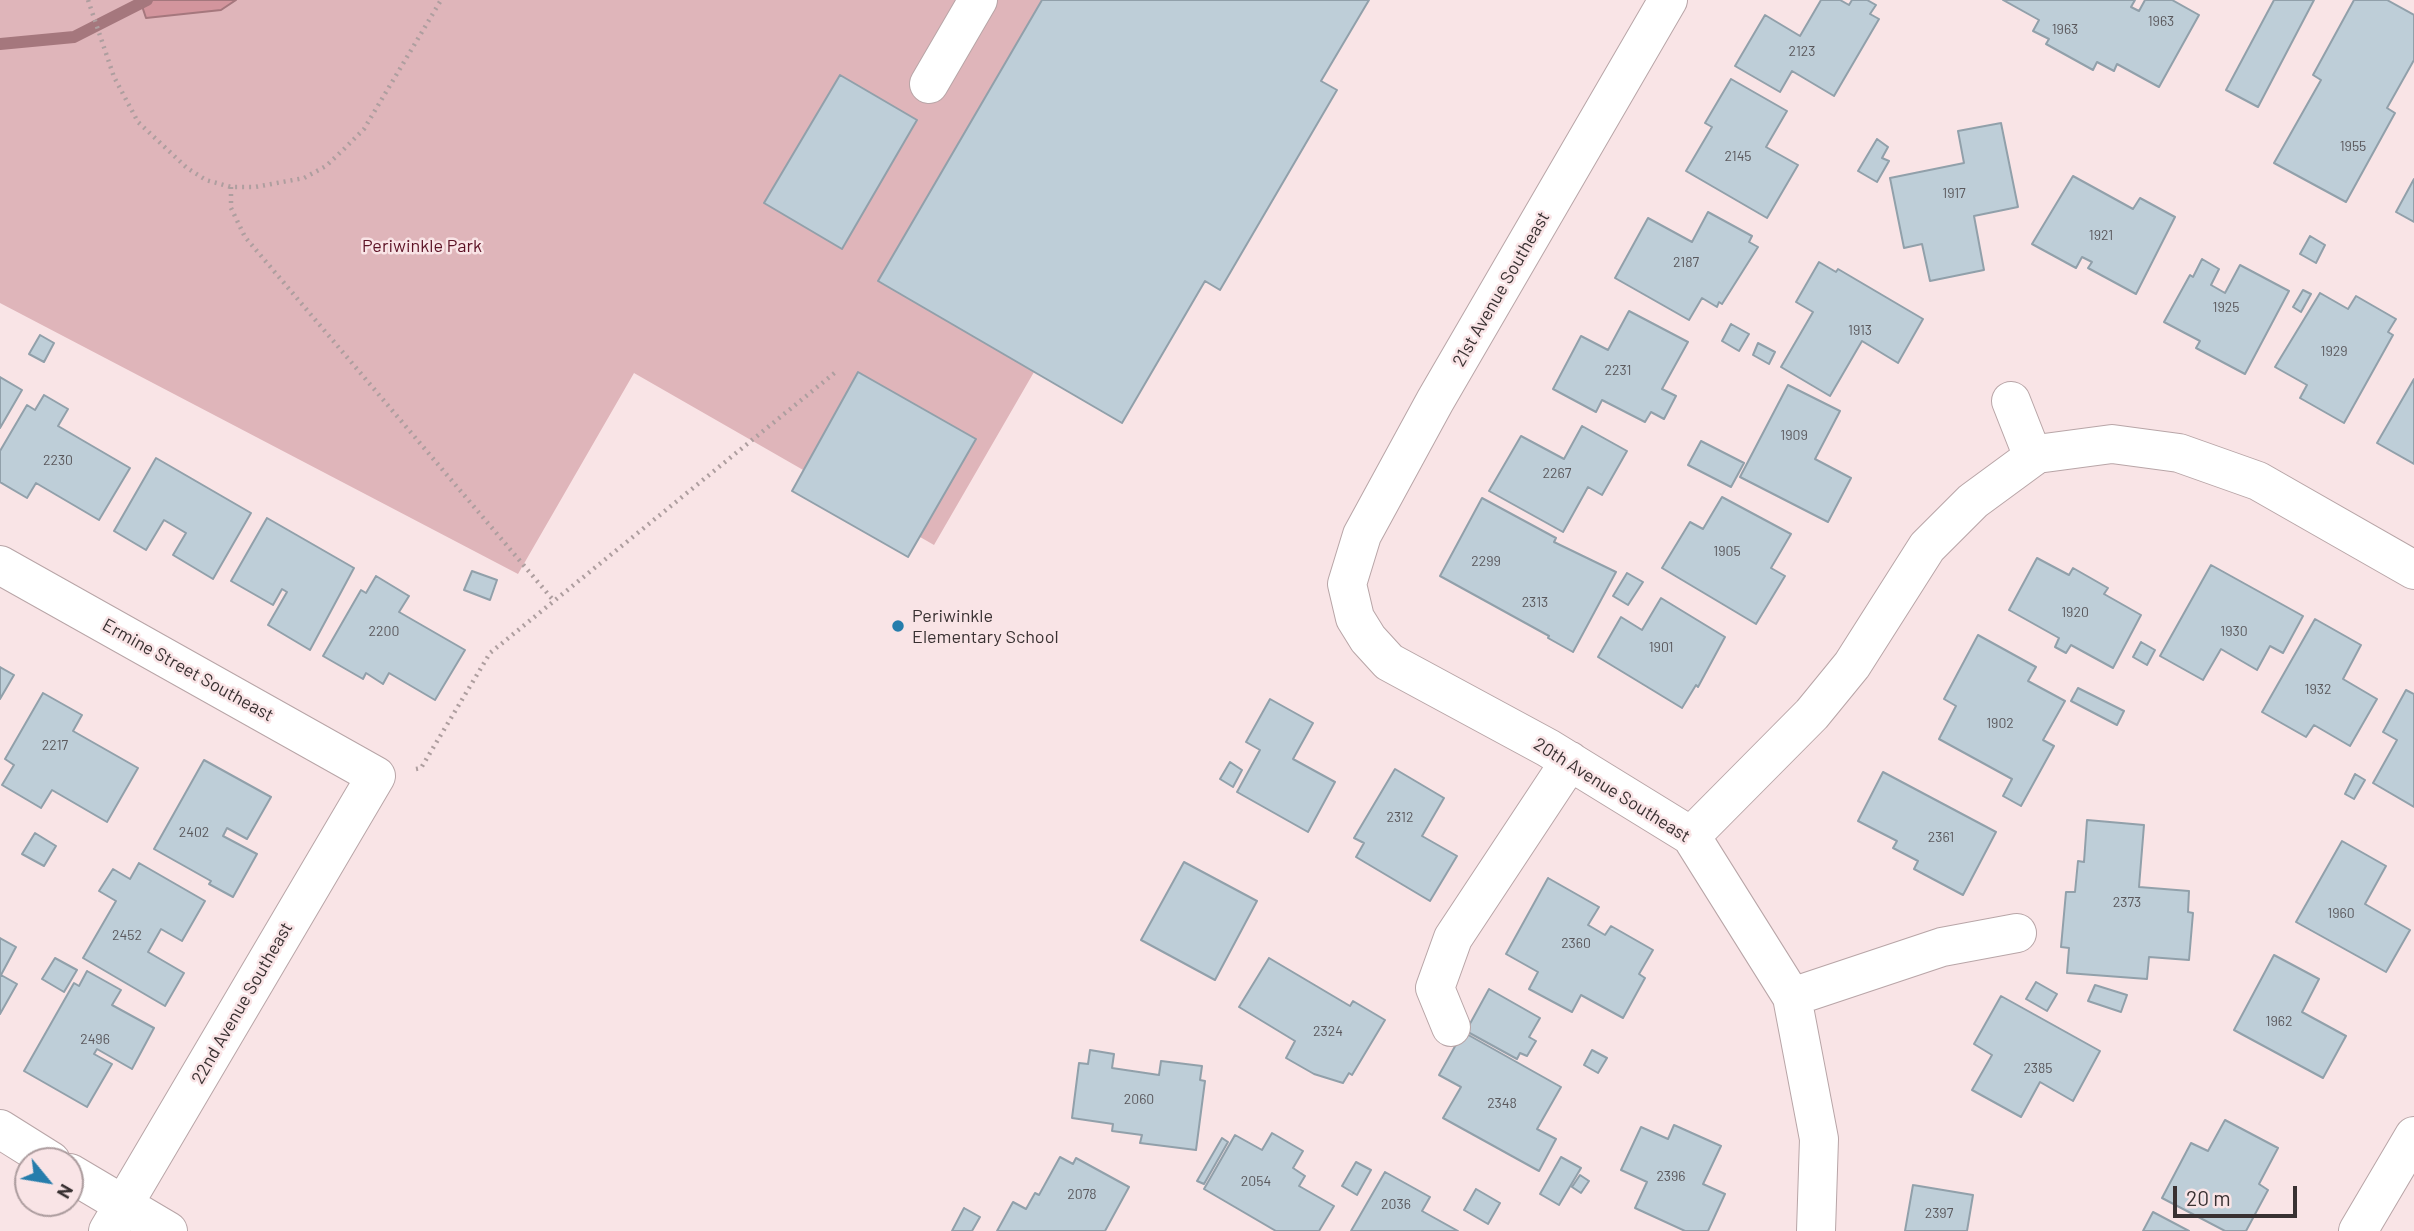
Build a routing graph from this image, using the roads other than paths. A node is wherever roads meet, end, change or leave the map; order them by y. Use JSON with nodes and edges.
{"nodes":[{"id":1,"x":978,"y":0,"type":"edge"},
{"id":2,"x":1668,"y":0,"type":"edge"},
{"id":3,"x":929,"y":84,"type":"dead end"},
{"id":4,"x":2011,"y":401,"type":"dead end"},
{"id":5,"x":2033,"y":457,"type":"junction"},
{"id":6,"x":0,"y":565,"type":"edge"},
{"id":7,"x":2414,"y":570,"type":"edge"},
{"id":8,"x":1347,"y":584,"type":"joint"},
{"id":9,"x":1570,"y":761,"type":"junction"},
{"id":10,"x":376,"y":776,"type":"joint"},
{"id":11,"x":1691,"y":836,"type":"junction"},
{"id":12,"x":2017,"y":933,"type":"dead end"},
{"id":13,"x":1792,"y":997,"type":"junction"},
{"id":14,"x":1451,"y":1027,"type":"dead end"},
{"id":15,"x":0,"y":1129,"type":"edge"},
{"id":16,"x":2414,"y":1136,"type":"edge"},
{"id":17,"x":29,"y":1147,"type":"edge"},
{"id":18,"x":84,"y":1187,"type":"edge"},
{"id":19,"x":115,"y":1218,"type":"edge"},
{"id":20,"x":167,"y":1231,"type":"edge"},
{"id":21,"x":1816,"y":1231,"type":"edge"},
{"id":22,"x":2358,"y":1231,"type":"edge"}],
"edges":[{"from":1,"to":3,"type":"street"},
{"from":2,"to":8,"type":"street","name":"21st Avenue Southeast"},
{"from":4,"to":5,"type":"street"},
{"from":5,"to":7,"type":"street"},
{"from":5,"to":11,"type":"street"},
{"from":6,"to":10,"type":"street","name":"Ermine Street Southeast"},
{"from":8,"to":9,"type":"street","name":"20th Avenue Southeast"},
{"from":9,"to":11,"type":"street","name":"20th Avenue Southeast"},
{"from":9,"to":14,"type":"street"},
{"from":10,"to":19,"type":"street","name":"22nd Avenue Southeast"},
{"from":11,"to":13,"type":"street","name":"20th Avenue Southeast"},
{"from":12,"to":13,"type":"street"},
{"from":13,"to":21,"type":"street","name":"20th Avenue Southeast"},
{"from":15,"to":17,"type":"street"},
{"from":16,"to":22,"type":"street"},
{"from":18,"to":19,"type":"street"},
{"from":19,"to":20,"type":"street"}]}
